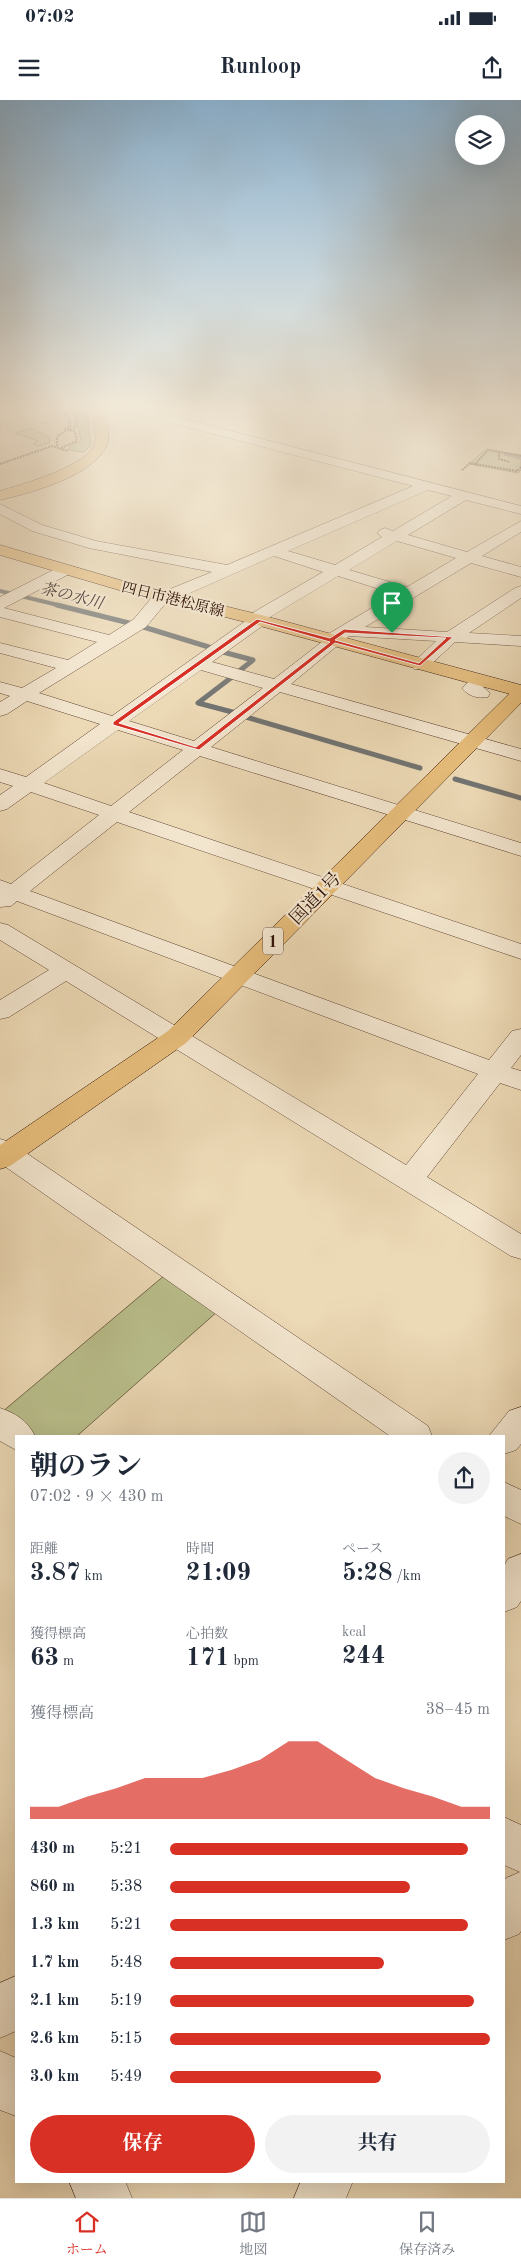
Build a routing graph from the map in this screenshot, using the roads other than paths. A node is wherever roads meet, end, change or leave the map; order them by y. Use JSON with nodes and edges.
{"nodes":[{"id":1,"x":2,"y":509,"type":"edge"},
{"id":2,"x":373,"y":509,"type":"edge"},
{"id":3,"x":441,"y":509,"type":"edge"},
{"id":4,"x":343,"y":522,"type":"junction"},
{"id":5,"x":521,"y":526,"type":"edge"},
{"id":6,"x":395,"y":536,"type":"junction"},
{"id":7,"x":0,"y":550,"type":"edge"},
{"id":8,"x":273,"y":551,"type":"junction"},
{"id":9,"x":468,"y":557,"type":"junction"},
{"id":10,"x":65,"y":570,"type":"junction"},
{"id":11,"x":228,"y":570,"type":"junction"},
{"id":12,"x":336,"y":571,"type":"junction"},
{"id":13,"x":521,"y":572,"type":"edge"},
{"id":14,"x":521,"y":591,"type":"edge"},
{"id":15,"x":408,"y":594,"type":"junction"},
{"id":16,"x":166,"y":597,"type":"junction"},
{"id":17,"x":11,"y":598,"type":"edge"},
{"id":18,"x":0,"y":612,"type":"edge"},
{"id":19,"x":257,"y":620,"type":"junction"},
{"id":20,"x":336,"y":637,"type":"junction"},
{"id":21,"x":451,"y":637,"type":"junction"},
{"id":22,"x":111,"y":641,"type":"junction"},
{"id":23,"x":521,"y":641,"type":"edge"},
{"id":24,"x":0,"y":648,"type":"edge"},
{"id":25,"x":197,"y":663,"type":"junction"},
{"id":26,"x":420,"y":665,"type":"junction"},
{"id":27,"x":70,"y":666,"type":"junction"},
{"id":28,"x":278,"y":686,"type":"junction"},
{"id":29,"x":0,"y":687,"type":"edge"},
{"id":30,"x":521,"y":692,"type":"edge"},
{"id":31,"x":25,"y":694,"type":"junction"},
{"id":32,"x":0,"y":710,"type":"edge"},
{"id":33,"x":115,"y":723,"type":"junction"},
{"id":34,"x":471,"y":741,"type":"junction"},
{"id":35,"x":197,"y":749,"type":"junction"},
{"id":36,"x":521,"y":755,"type":"edge"},
{"id":37,"x":0,"y":775,"type":"edge"},
{"id":38,"x":28,"y":785,"type":"junction"},
{"id":39,"x":0,"y":805,"type":"edge"},
{"id":40,"x":399,"y":813,"type":"junction"},
{"id":41,"x":113,"y":814,"type":"junction"},
{"id":42,"x":521,"y":850,"type":"edge"},
{"id":43,"x":326,"y":887,"type":"junction"},
{"id":44,"x":5,"y":894,"type":"edge"},
{"id":45,"x":0,"y":930,"type":"edge"},
{"id":46,"x":521,"y":952,"type":"edge"},
{"id":47,"x":65,"y":971,"type":"junction"},
{"id":48,"x":239,"y":977,"type":"junction"},
{"id":49,"x":0,"y":1011,"type":"edge"},
{"id":50,"x":177,"y":1037,"type":"junction"},
{"id":51,"x":521,"y":1037,"type":"edge"},
{"id":52,"x":496,"y":1071,"type":"junction"},
{"id":53,"x":521,"y":1081,"type":"edge"},
{"id":54,"x":3,"y":1154,"type":"edge"},
{"id":55,"x":410,"y":1180,"type":"junction"},
{"id":56,"x":521,"y":1248,"type":"edge"},
{"id":57,"x":521,"y":1421,"type":"edge"},
{"id":58,"x":0,"y":1422,"type":"edge"},
{"id":59,"x":17,"y":1435,"type":"edge"},
{"id":60,"x":415,"y":1435,"type":"edge"},
{"id":61,"x":505,"y":1439,"type":"edge"},
{"id":62,"x":505,"y":1498,"type":"edge"},
{"id":63,"x":521,"y":1509,"type":"edge"},
{"id":64,"x":521,"y":1572,"type":"edge"},
{"id":65,"x":505,"y":1594,"type":"edge"},
{"id":66,"x":505,"y":1839,"type":"edge"},
{"id":67,"x":521,"y":1852,"type":"edge"},
{"id":68,"x":521,"y":1893,"type":"edge"},
{"id":69,"x":505,"y":1917,"type":"edge"},
{"id":70,"x":15,"y":1999,"type":"edge"},
{"id":71,"x":0,"y":2016,"type":"edge"},
{"id":72,"x":0,"y":2074,"type":"edge"},
{"id":73,"x":15,"y":2092,"type":"edge"},
{"id":74,"x":95,"y":2183,"type":"edge"},
{"id":75,"x":328,"y":2183,"type":"edge"},
{"id":76,"x":108,"y":2198,"type":"edge"},
{"id":77,"x":318,"y":2198,"type":"edge"}],
"edges":[{"from":1,"to":11,"type":"street"},
{"from":2,"to":4,"type":"street"},
{"from":3,"to":6,"type":"street"},
{"from":4,"to":6,"type":"street"},
{"from":4,"to":8,"type":"street"},
{"from":5,"to":9,"type":"street"},
{"from":6,"to":9,"type":"street"},
{"from":6,"to":12,"type":"street"},
{"from":7,"to":10,"type":"main road","name":"四日市港松原線"},
{"from":8,"to":11,"type":"street"},
{"from":8,"to":12,"type":"street"},
{"from":9,"to":13,"type":"street"},
{"from":9,"to":15,"type":"street"},
{"from":10,"to":16,"type":"main road","name":"四日市港松原線"},
{"from":10,"to":17,"type":"street"},
{"from":11,"to":16,"type":"street"},
{"from":12,"to":15,"type":"street"},
{"from":12,"to":19,"type":"street"},
{"from":14,"to":21,"type":"street"},
{"from":15,"to":20,"type":"street"},
{"from":16,"to":19,"type":"main road","name":"四日市港松原線"},
{"from":16,"to":22,"type":"street"},
{"from":18,"to":22,"type":"street"},
{"from":19,"to":20,"type":"main road","name":"四日市港松原線"},
{"from":19,"to":25,"type":"street"},
{"from":20,"to":21,"type":"street"},
{"from":20,"to":26,"type":"main road","name":"四日市港松原線"},
{"from":20,"to":28,"type":"street"},
{"from":21,"to":23,"type":"street"},
{"from":21,"to":26,"type":"street"},
{"from":22,"to":27,"type":"street"},
{"from":24,"to":27,"type":"street"},
{"from":25,"to":28,"type":"street"},
{"from":25,"to":33,"type":"street"},
{"from":26,"to":30,"type":"main road","name":"四日市港松原線"},
{"from":27,"to":31,"type":"street"},
{"from":28,"to":34,"type":"street"},
{"from":28,"to":35,"type":"street"},
{"from":29,"to":31,"type":"street"},
{"from":30,"to":34,"type":"main road","name":"国道1号","number":"1"},
{"from":31,"to":32,"type":"street"},
{"from":31,"to":33,"type":"street"},
{"from":33,"to":35,"type":"street"},
{"from":33,"to":38,"type":"street"},
{"from":34,"to":36,"type":"street"},
{"from":34,"to":40,"type":"main road","name":"国道1号","number":"1"},
{"from":35,"to":40,"type":"street"},
{"from":35,"to":41,"type":"street"},
{"from":37,"to":38,"type":"street"},
{"from":38,"to":39,"type":"street"},
{"from":38,"to":41,"type":"street"},
{"from":40,"to":42,"type":"street"},
{"from":40,"to":43,"type":"main road","name":"国道1号","number":"1"},
{"from":41,"to":43,"type":"street"},
{"from":41,"to":44,"type":"street"},
{"from":43,"to":46,"type":"street"},
{"from":43,"to":48,"type":"main road","name":"国道1号","number":"1"},
{"from":44,"to":48,"type":"street"},
{"from":45,"to":47,"type":"street"},
{"from":47,"to":49,"type":"street"},
{"from":47,"to":50,"type":"street"},
{"from":48,"to":50,"type":"main road","name":"国道1号","number":"1"},
{"from":48,"to":52,"type":"street"},
{"from":50,"to":54,"type":"main road","name":"国道1号","number":"1"},
{"from":50,"to":55,"type":"street"},
{"from":51,"to":52,"type":"street"},
{"from":52,"to":53,"type":"street"},
{"from":52,"to":55,"type":"street"},
{"from":54,"to":60,"type":"street"},
{"from":55,"to":56,"type":"street"},
{"from":57,"to":61,"type":"street"},
{"from":58,"to":59,"type":"street"},
{"from":62,"to":63,"type":"street"},
{"from":64,"to":65,"type":"street"},
{"from":66,"to":67,"type":"street"},
{"from":68,"to":69,"type":"street"},
{"from":70,"to":71,"type":"street"},
{"from":72,"to":73,"type":"street"},
{"from":74,"to":76,"type":"street"},
{"from":75,"to":77,"type":"street"}]}
